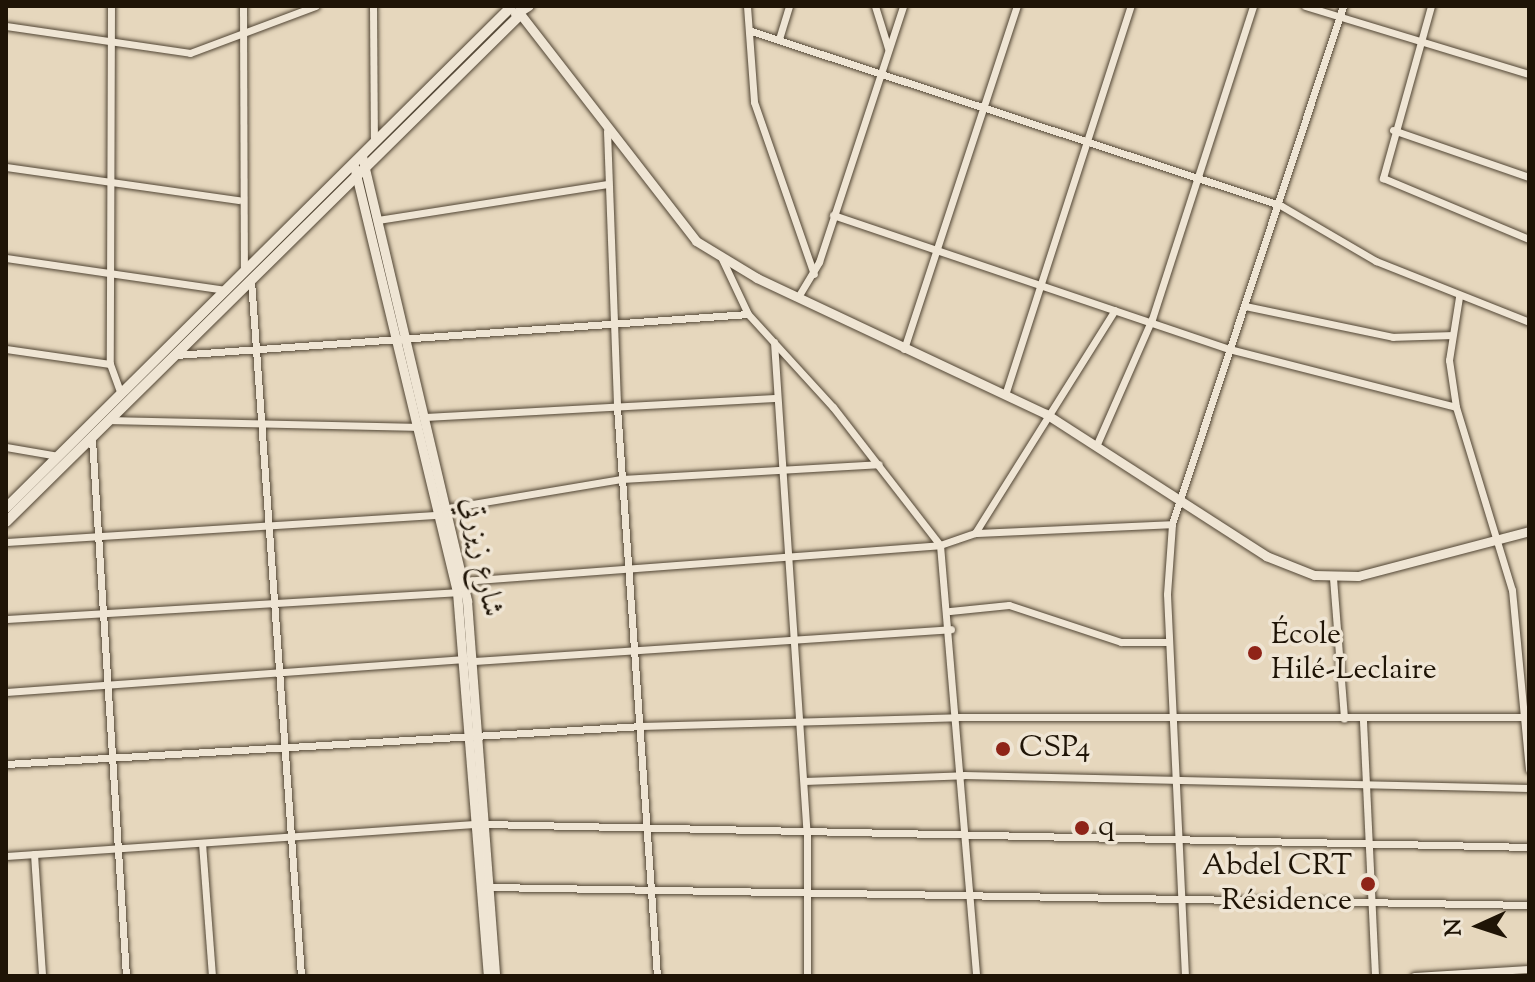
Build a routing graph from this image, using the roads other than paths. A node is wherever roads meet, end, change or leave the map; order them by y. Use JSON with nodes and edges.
{"nodes":[{"id":1,"x":111,"y":6,"type":"edge"},
{"id":2,"x":243,"y":6,"type":"edge"},
{"id":3,"x":316,"y":6,"type":"edge"},
{"id":4,"x":373,"y":6,"type":"edge"},
{"id":5,"x":511,"y":6,"type":"edge"},
{"id":6,"x":747,"y":6,"type":"edge"},
{"id":7,"x":789,"y":6,"type":"edge"},
{"id":8,"x":875,"y":6,"type":"edge"},
{"id":9,"x":903,"y":6,"type":"edge"},
{"id":10,"x":1017,"y":6,"type":"edge"},
{"id":11,"x":1131,"y":6,"type":"edge"},
{"id":12,"x":1253,"y":6,"type":"edge"},
{"id":13,"x":1305,"y":6,"type":"edge"},
{"id":14,"x":1343,"y":6,"type":"edge"},
{"id":15,"x":1431,"y":6,"type":"edge"},
{"id":16,"x":525,"y":12,"type":"edge"},
{"id":17,"x":1339,"y":18,"type":"junction"},
{"id":18,"x":6,"y":26,"type":"edge"},
{"id":19,"x":751,"y":31,"type":"junction"},
{"id":20,"x":243,"y":33,"type":"junction"},
{"id":21,"x":779,"y":39,"type":"junction"},
{"id":22,"x":1418,"y":42,"type":"junction"},
{"id":23,"x":113,"y":43,"type":"junction"},
{"id":24,"x":889,"y":50,"type":"junction"},
{"id":25,"x":882,"y":71,"type":"junction"},
{"id":26,"x":1529,"y":74,"type":"edge"},
{"id":27,"x":984,"y":107,"type":"junction"},
{"id":28,"x":1393,"y":130,"type":"junction"},
{"id":29,"x":607,"y":131,"type":"junction"},
{"id":30,"x":1086,"y":140,"type":"junction"},
{"id":31,"x":374,"y":144,"type":"junction"},
{"id":32,"x":362,"y":164,"type":"junction"},
{"id":33,"x":6,"y":167,"type":"edge"},
{"id":34,"x":1197,"y":175,"type":"junction"},
{"id":35,"x":1529,"y":177,"type":"edge"},
{"id":36,"x":113,"y":182,"type":"junction"},
{"id":37,"x":607,"y":184,"type":"junction"},
{"id":38,"x":239,"y":200,"type":"junction"},
{"id":39,"x":1280,"y":205,"type":"junction"},
{"id":40,"x":833,"y":215,"type":"junction"},
{"id":41,"x":378,"y":220,"type":"junction"},
{"id":42,"x":1529,"y":239,"type":"edge"},
{"id":43,"x":938,"y":253,"type":"junction"},
{"id":44,"x":6,"y":258,"type":"edge"},
{"id":45,"x":722,"y":259,"type":"junction"},
{"id":46,"x":112,"y":274,"type":"junction"},
{"id":47,"x":814,"y":274,"type":"junction"},
{"id":48,"x":247,"y":275,"type":"junction"},
{"id":49,"x":1038,"y":285,"type":"junction"},
{"id":50,"x":226,"y":290,"type":"junction"},
{"id":51,"x":798,"y":297,"type":"junction"},
{"id":52,"x":1459,"y":297,"type":"junction"},
{"id":53,"x":1245,"y":306,"type":"junction"},
{"id":54,"x":1115,"y":310,"type":"junction"},
{"id":55,"x":748,"y":314,"type":"junction"},
{"id":56,"x":1152,"y":319,"type":"junction"},
{"id":57,"x":1529,"y":322,"type":"edge"},
{"id":58,"x":613,"y":323,"type":"junction"},
{"id":59,"x":1450,"y":335,"type":"junction"},
{"id":60,"x":402,"y":339,"type":"junction"},
{"id":61,"x":774,"y":342,"type":"junction"},
{"id":62,"x":6,"y":349,"type":"edge"},
{"id":63,"x":259,"y":349,"type":"junction"},
{"id":64,"x":1229,"y":349,"type":"junction"},
{"id":65,"x":903,"y":350,"type":"junction"},
{"id":66,"x":173,"y":355,"type":"junction"},
{"id":67,"x":110,"y":364,"type":"junction"},
{"id":68,"x":121,"y":394,"type":"junction"},
{"id":69,"x":1005,"y":395,"type":"junction"},
{"id":70,"x":775,"y":398,"type":"junction"},
{"id":71,"x":617,"y":407,"type":"junction"},
{"id":72,"x":1456,"y":407,"type":"junction"},
{"id":73,"x":1046,"y":414,"type":"junction"},
{"id":74,"x":110,"y":420,"type":"junction"},
{"id":75,"x":421,"y":422,"type":"junction"},
{"id":76,"x":266,"y":424,"type":"junction"},
{"id":77,"x":92,"y":439,"type":"junction"},
{"id":78,"x":1097,"y":444,"type":"junction"},
{"id":79,"x":6,"y":447,"type":"edge"},
{"id":80,"x":58,"y":456,"type":"junction"},
{"id":81,"x":879,"y":464,"type":"junction"},
{"id":82,"x":780,"y":471,"type":"junction"},
{"id":83,"x":621,"y":479,"type":"junction"},
{"id":84,"x":1180,"y":499,"type":"junction"},
{"id":85,"x":6,"y":508,"type":"edge"},
{"id":86,"x":443,"y":512,"type":"junction"},
{"id":87,"x":6,"y":522,"type":"edge"},
{"id":88,"x":1172,"y":524,"type":"junction"},
{"id":89,"x":273,"y":527,"type":"junction"},
{"id":90,"x":1529,"y":531,"type":"edge"},
{"id":91,"x":975,"y":533,"type":"junction"},
{"id":92,"x":98,"y":536,"type":"junction"},
{"id":93,"x":1500,"y":536,"type":"junction"},
{"id":94,"x":6,"y":542,"type":"edge"},
{"id":95,"x":940,"y":545,"type":"junction"},
{"id":96,"x":786,"y":556,"type":"junction"},
{"id":97,"x":628,"y":566,"type":"junction"},
{"id":98,"x":1333,"y":578,"type":"junction"},
{"id":99,"x":463,"y":581,"type":"junction"},
{"id":100,"x":457,"y":592,"type":"junction"},
{"id":101,"x":279,"y":601,"type":"junction"},
{"id":102,"x":950,"y":611,"type":"junction"},
{"id":103,"x":104,"y":613,"type":"junction"},
{"id":104,"x":6,"y":619,"type":"edge"},
{"id":105,"x":951,"y":629,"type":"junction"},
{"id":106,"x":794,"y":641,"type":"junction"},
{"id":107,"x":1169,"y":642,"type":"junction"},
{"id":108,"x":636,"y":651,"type":"junction"},
{"id":109,"x":469,"y":660,"type":"junction"},
{"id":110,"x":283,"y":673,"type":"junction"},
{"id":111,"x":109,"y":686,"type":"junction"},
{"id":112,"x":6,"y":692,"type":"edge"},
{"id":113,"x":958,"y":717,"type":"junction"},
{"id":114,"x":1171,"y":717,"type":"junction"},
{"id":115,"x":1526,"y":717,"type":"junction"},
{"id":116,"x":1344,"y":719,"type":"junction"},
{"id":117,"x":1363,"y":721,"type":"junction"},
{"id":118,"x":800,"y":725,"type":"junction"},
{"id":119,"x":641,"y":726,"type":"junction"},
{"id":120,"x":475,"y":736,"type":"junction"},
{"id":121,"x":286,"y":746,"type":"junction"},
{"id":122,"x":114,"y":756,"type":"junction"},
{"id":123,"x":6,"y":764,"type":"edge"},
{"id":124,"x":1529,"y":769,"type":"edge"},
{"id":125,"x":964,"y":775,"type":"junction"},
{"id":126,"x":1173,"y":780,"type":"junction"},
{"id":127,"x":804,"y":781,"type":"junction"},
{"id":128,"x":1366,"y":784,"type":"junction"},
{"id":129,"x":1529,"y":788,"type":"edge"},
{"id":130,"x":481,"y":824,"type":"junction"},
{"id":131,"x":648,"y":827,"type":"junction"},
{"id":132,"x":807,"y":833,"type":"junction"},
{"id":133,"x":966,"y":835,"type":"junction"},
{"id":134,"x":292,"y":837,"type":"junction"},
{"id":135,"x":1176,"y":839,"type":"junction"},
{"id":136,"x":202,"y":843,"type":"junction"},
{"id":137,"x":1370,"y":844,"type":"junction"},
{"id":138,"x":1529,"y":847,"type":"edge"},
{"id":139,"x":117,"y":848,"type":"junction"},
{"id":140,"x":34,"y":854,"type":"junction"},
{"id":141,"x":6,"y":856,"type":"edge"},
{"id":142,"x":490,"y":887,"type":"junction"},
{"id":143,"x":809,"y":890,"type":"junction"},
{"id":144,"x":970,"y":891,"type":"junction"},
{"id":145,"x":652,"y":893,"type":"junction"},
{"id":146,"x":1181,"y":896,"type":"junction"},
{"id":147,"x":1373,"y":902,"type":"junction"},
{"id":148,"x":1529,"y":905,"type":"edge"},
{"id":149,"x":1529,"y":969,"type":"edge"},
{"id":150,"x":42,"y":976,"type":"edge"},
{"id":151,"x":126,"y":976,"type":"edge"},
{"id":152,"x":212,"y":976,"type":"edge"},
{"id":153,"x":301,"y":976,"type":"edge"},
{"id":154,"x":488,"y":976,"type":"edge"},
{"id":155,"x":495,"y":976,"type":"edge"},
{"id":156,"x":657,"y":976,"type":"edge"},
{"id":157,"x":807,"y":976,"type":"edge"},
{"id":158,"x":976,"y":976,"type":"edge"},
{"id":159,"x":1185,"y":976,"type":"edge"},
{"id":160,"x":1375,"y":976,"type":"edge"},
{"id":161,"x":1414,"y":976,"type":"edge"}],
"edges":[{"from":1,"to":23,"type":"street"},
{"from":2,"to":20,"type":"street"},
{"from":3,"to":20,"type":"street"},
{"from":4,"to":31,"type":"street"},
{"from":5,"to":16,"type":"main road"},
{"from":5,"to":31,"type":"main road"},
{"from":6,"to":19,"type":"street"},
{"from":7,"to":21,"type":"street"},
{"from":8,"to":24,"type":"street"},
{"from":9,"to":24,"type":"street"},
{"from":10,"to":27,"type":"street"},
{"from":11,"to":30,"type":"street"},
{"from":12,"to":34,"type":"street"},
{"from":13,"to":17,"type":"street"},
{"from":14,"to":17,"type":"street"},
{"from":15,"to":22,"type":"street"},
{"from":16,"to":29,"type":"street"},
{"from":16,"to":32,"type":"main road"},
{"from":17,"to":22,"type":"street"},
{"from":17,"to":39,"type":"street"},
{"from":18,"to":23,"type":"street"},
{"from":19,"to":21,"type":"street"},
{"from":19,"to":47,"type":"street"},
{"from":20,"to":23,"type":"street"},
{"from":20,"to":38,"type":"street"},
{"from":21,"to":25,"type":"street"},
{"from":22,"to":26,"type":"street"},
{"from":22,"to":28,"type":"street"},
{"from":23,"to":36,"type":"street"},
{"from":24,"to":25,"type":"street"},
{"from":25,"to":27,"type":"street"},
{"from":25,"to":40,"type":"street"},
{"from":27,"to":30,"type":"street"},
{"from":27,"to":43,"type":"street"},
{"from":28,"to":35,"type":"street"},
{"from":28,"to":42,"type":"street"},
{"from":29,"to":37,"type":"street"},
{"from":29,"to":45,"type":"street"},
{"from":30,"to":34,"type":"street"},
{"from":30,"to":49,"type":"street"},
{"from":31,"to":32,"type":"main road"},
{"from":32,"to":41,"type":"street","name":"شارع زيزرتي"},
{"from":32,"to":48,"type":"main road"},
{"from":32,"to":60,"type":"street","name":"شارع زيزرتي"},
{"from":33,"to":36,"type":"street"},
{"from":34,"to":39,"type":"street"},
{"from":34,"to":56,"type":"street"},
{"from":36,"to":38,"type":"street"},
{"from":36,"to":46,"type":"street"},
{"from":37,"to":41,"type":"street"},
{"from":37,"to":58,"type":"street"},
{"from":38,"to":48,"type":"street"},
{"from":39,"to":52,"type":"street"},
{"from":39,"to":53,"type":"street"},
{"from":40,"to":43,"type":"street"},
{"from":40,"to":47,"type":"street"},
{"from":41,"to":60,"type":"street","name":"شارع زيزرتي"},
{"from":43,"to":49,"type":"street"},
{"from":43,"to":65,"type":"street"},
{"from":44,"to":46,"type":"street"},
{"from":45,"to":51,"type":"street"},
{"from":45,"to":55,"type":"street"},
{"from":46,"to":50,"type":"street"},
{"from":46,"to":67,"type":"street"},
{"from":47,"to":51,"type":"street"},
{"from":48,"to":50,"type":"main road"},
{"from":48,"to":63,"type":"street"},
{"from":48,"to":66,"type":"main road"},
{"from":49,"to":54,"type":"street"},
{"from":49,"to":69,"type":"street"},
{"from":50,"to":68,"type":"main road"},
{"from":51,"to":65,"type":"street"},
{"from":52,"to":57,"type":"street"},
{"from":52,"to":59,"type":"street"},
{"from":53,"to":59,"type":"street"},
{"from":53,"to":64,"type":"street"},
{"from":54,"to":56,"type":"street"},
{"from":54,"to":73,"type":"street"},
{"from":55,"to":58,"type":"street"},
{"from":55,"to":61,"type":"street"},
{"from":56,"to":64,"type":"street"},
{"from":56,"to":78,"type":"street"},
{"from":58,"to":60,"type":"street"},
{"from":58,"to":71,"type":"street"},
{"from":59,"to":72,"type":"street"},
{"from":60,"to":63,"type":"street"},
{"from":60,"to":75,"type":"street","name":"شارع زيزرتي"},
{"from":61,"to":70,"type":"street"},
{"from":61,"to":81,"type":"street"},
{"from":62,"to":67,"type":"street"},
{"from":63,"to":66,"type":"street"},
{"from":63,"to":76,"type":"street"},
{"from":64,"to":72,"type":"street"},
{"from":64,"to":84,"type":"street"},
{"from":65,"to":69,"type":"street"},
{"from":66,"to":74,"type":"main road"},
{"from":67,"to":68,"type":"street"},
{"from":68,"to":80,"type":"main road"},
{"from":69,"to":73,"type":"street"},
{"from":70,"to":71,"type":"street"},
{"from":70,"to":82,"type":"street"},
{"from":71,"to":75,"type":"street"},
{"from":71,"to":83,"type":"street"},
{"from":72,"to":93,"type":"street"},
{"from":73,"to":78,"type":"street"},
{"from":73,"to":91,"type":"street"},
{"from":74,"to":76,"type":"street"},
{"from":74,"to":77,"type":"main road"},
{"from":75,"to":76,"type":"street"},
{"from":75,"to":86,"type":"street","name":"شارع زيزرتي"},
{"from":76,"to":89,"type":"street"},
{"from":77,"to":87,"type":"main road"},
{"from":77,"to":92,"type":"street"},
{"from":78,"to":84,"type":"street"},
{"from":79,"to":80,"type":"street"},
{"from":80,"to":85,"type":"main road"},
{"from":81,"to":82,"type":"street"},
{"from":81,"to":95,"type":"street"},
{"from":82,"to":83,"type":"street"},
{"from":82,"to":96,"type":"street"},
{"from":83,"to":86,"type":"street"},
{"from":83,"to":97,"type":"street"},
{"from":84,"to":88,"type":"street"},
{"from":84,"to":98,"type":"street"},
{"from":86,"to":89,"type":"street"},
{"from":86,"to":99,"type":"street","name":"شارع زيزرتي"},
{"from":86,"to":100,"type":"street","name":"شارع زيزرتي"},
{"from":88,"to":91,"type":"street"},
{"from":88,"to":107,"type":"street"},
{"from":89,"to":92,"type":"street"},
{"from":89,"to":101,"type":"street"},
{"from":90,"to":93,"type":"street"},
{"from":91,"to":95,"type":"street"},
{"from":92,"to":94,"type":"street"},
{"from":92,"to":103,"type":"street"},
{"from":93,"to":98,"type":"street"},
{"from":93,"to":115,"type":"street"},
{"from":95,"to":96,"type":"street"},
{"from":95,"to":102,"type":"street"},
{"from":96,"to":97,"type":"street"},
{"from":96,"to":106,"type":"street"},
{"from":97,"to":99,"type":"street"},
{"from":97,"to":108,"type":"street"},
{"from":98,"to":116,"type":"street"},
{"from":99,"to":109,"type":"street","name":"شارع زيزرتي"},
{"from":100,"to":101,"type":"street"},
{"from":100,"to":109,"type":"street","name":"شارع زيزرتي"},
{"from":101,"to":103,"type":"street"},
{"from":101,"to":110,"type":"street"},
{"from":102,"to":105,"type":"street"},
{"from":102,"to":107,"type":"street"},
{"from":103,"to":104,"type":"street"},
{"from":103,"to":111,"type":"street"},
{"from":105,"to":106,"type":"street"},
{"from":105,"to":113,"type":"street"},
{"from":106,"to":108,"type":"street"},
{"from":106,"to":118,"type":"street"},
{"from":107,"to":114,"type":"street"},
{"from":108,"to":109,"type":"street"},
{"from":108,"to":119,"type":"street"},
{"from":109,"to":110,"type":"street"},
{"from":109,"to":120,"type":"street","name":"شارع زيزرتي"},
{"from":110,"to":111,"type":"street"},
{"from":110,"to":121,"type":"street"},
{"from":111,"to":112,"type":"street"},
{"from":111,"to":122,"type":"street"},
{"from":113,"to":114,"type":"street"},
{"from":113,"to":118,"type":"street"},
{"from":113,"to":125,"type":"street"},
{"from":114,"to":116,"type":"street"},
{"from":114,"to":126,"type":"street"},
{"from":115,"to":117,"type":"street"},
{"from":115,"to":124,"type":"street"},
{"from":116,"to":117,"type":"street"},
{"from":117,"to":128,"type":"street"},
{"from":118,"to":119,"type":"street"},
{"from":118,"to":127,"type":"street"},
{"from":119,"to":120,"type":"street"},
{"from":119,"to":131,"type":"street"},
{"from":120,"to":121,"type":"street"},
{"from":120,"to":130,"type":"street","name":"شارع زيزرتي"},
{"from":121,"to":122,"type":"street"},
{"from":121,"to":134,"type":"street"},
{"from":122,"to":123,"type":"street"},
{"from":122,"to":139,"type":"street"},
{"from":125,"to":126,"type":"street"},
{"from":125,"to":127,"type":"street"},
{"from":125,"to":133,"type":"street"},
{"from":126,"to":128,"type":"street"},
{"from":126,"to":135,"type":"street"},
{"from":127,"to":132,"type":"street"},
{"from":128,"to":129,"type":"street"},
{"from":128,"to":137,"type":"street"},
{"from":130,"to":131,"type":"street"},
{"from":130,"to":134,"type":"street"},
{"from":130,"to":142,"type":"street","name":"شارع زيزرتي"},
{"from":130,"to":154,"type":"street","name":"شارع زيزرتي"},
{"from":131,"to":132,"type":"street"},
{"from":131,"to":145,"type":"street"},
{"from":132,"to":133,"type":"street"},
{"from":132,"to":143,"type":"street"},
{"from":133,"to":135,"type":"street"},
{"from":133,"to":144,"type":"street"},
{"from":134,"to":136,"type":"street"},
{"from":134,"to":153,"type":"street"},
{"from":135,"to":137,"type":"street"},
{"from":135,"to":146,"type":"street"},
{"from":136,"to":139,"type":"street"},
{"from":136,"to":152,"type":"street"},
{"from":137,"to":138,"type":"street"},
{"from":137,"to":147,"type":"street"},
{"from":139,"to":140,"type":"street"},
{"from":139,"to":151,"type":"street"},
{"from":140,"to":141,"type":"street"},
{"from":140,"to":150,"type":"street"},
{"from":142,"to":145,"type":"street"},
{"from":142,"to":155,"type":"street","name":"شارع زيزرتي"},
{"from":143,"to":144,"type":"street"},
{"from":143,"to":145,"type":"street"},
{"from":143,"to":157,"type":"street"},
{"from":144,"to":146,"type":"street"},
{"from":144,"to":158,"type":"street"},
{"from":145,"to":156,"type":"street"},
{"from":146,"to":147,"type":"street"},
{"from":146,"to":159,"type":"street"},
{"from":147,"to":148,"type":"street"},
{"from":147,"to":160,"type":"street"},
{"from":149,"to":161,"type":"street"}]}
